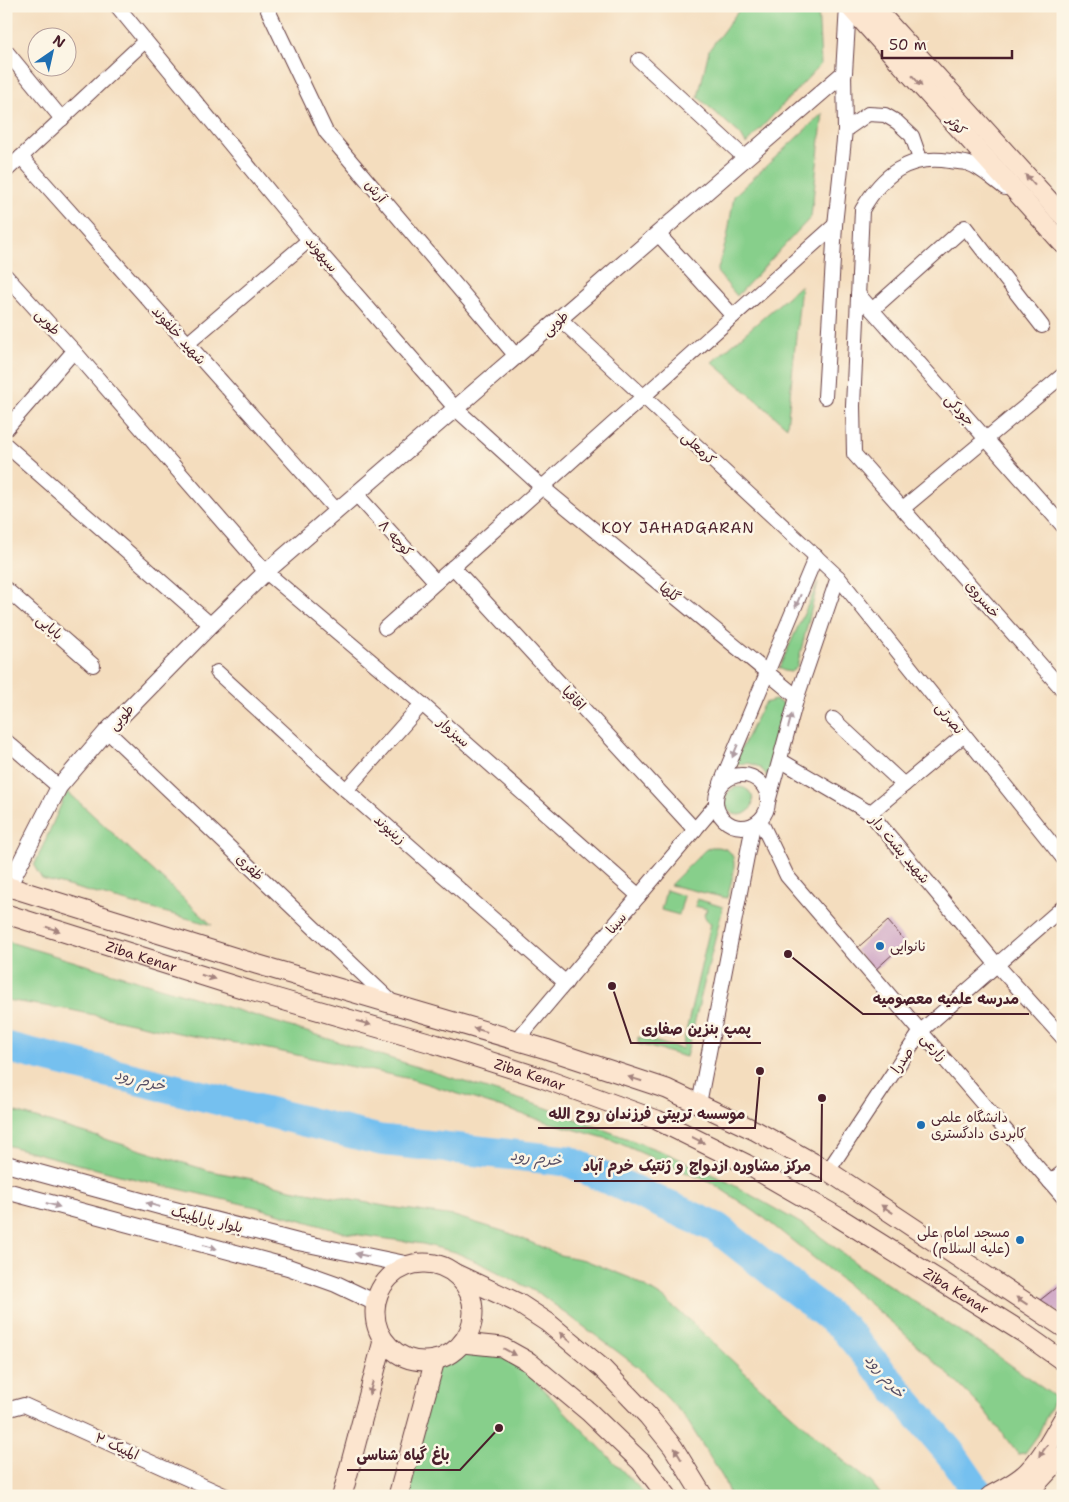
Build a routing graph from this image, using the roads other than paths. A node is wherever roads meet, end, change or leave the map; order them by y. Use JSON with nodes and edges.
{"nodes":[{"id":1,"x":117,"y":6,"type":"edge"},
{"id":2,"x":266,"y":6,"type":"edge"},
{"id":3,"x":849,"y":6,"type":"edge"},
{"id":4,"x":873,"y":6,"type":"edge"},
{"id":5,"x":145,"y":41,"type":"junction"},
{"id":6,"x":6,"y":51,"type":"edge"},
{"id":7,"x":639,"y":60,"type":"dead end"},
{"id":8,"x":844,"y":73,"type":"junction"},
{"id":9,"x":62,"y":119,"type":"junction"},
{"id":10,"x":845,"y":130,"type":"junction"},
{"id":11,"x":21,"y":157,"type":"junction"},
{"id":12,"x":746,"y":158,"type":"junction"},
{"id":13,"x":920,"y":160,"type":"junction"},
{"id":14,"x":6,"y":171,"type":"edge"},
{"id":15,"x":1032,"y":208,"type":"junction"},
{"id":16,"x":1063,"y":216,"type":"edge"},
{"id":17,"x":835,"y":225,"type":"junction"},
{"id":18,"x":658,"y":234,"type":"junction"},
{"id":19,"x":309,"y":240,"type":"junction"},
{"id":20,"x":1063,"y":244,"type":"edge"},
{"id":21,"x":6,"y":276,"type":"edge"},
{"id":22,"x":858,"y":294,"type":"junction"},
{"id":23,"x":872,"y":310,"type":"junction"},
{"id":24,"x":733,"y":316,"type":"junction"},
{"id":25,"x":560,"y":319,"type":"junction"},
{"id":26,"x":1042,"y":326,"type":"dead end"},
{"id":27,"x":187,"y":344,"type":"junction"},
{"id":28,"x":74,"y":351,"type":"junction"},
{"id":29,"x":516,"y":356,"type":"junction"},
{"id":30,"x":1063,"y":375,"type":"edge"},
{"id":31,"x":643,"y":396,"type":"junction"},
{"id":32,"x":826,"y":397,"type":"dead end"},
{"id":33,"x":456,"y":409,"type":"junction"},
{"id":34,"x":6,"y":429,"type":"edge"},
{"id":35,"x":986,"y":440,"type":"junction"},
{"id":36,"x":6,"y":445,"type":"edge"},
{"id":37,"x":542,"y":487,"type":"junction"},
{"id":38,"x":356,"y":494,"type":"junction"},
{"id":39,"x":902,"y":509,"type":"junction"},
{"id":40,"x":337,"y":511,"type":"junction"},
{"id":41,"x":1063,"y":526,"type":"edge"},
{"id":42,"x":816,"y":556,"type":"junction"},
{"id":43,"x":453,"y":567,"type":"junction"},
{"id":44,"x":266,"y":572,"type":"junction"},
{"id":45,"x":838,"y":577,"type":"junction"},
{"id":46,"x":436,"y":582,"type":"junction"},
{"id":47,"x":6,"y":589,"type":"edge"},
{"id":48,"x":211,"y":625,"type":"junction"},
{"id":49,"x":385,"y":628,"type":"dead end"},
{"id":50,"x":93,"y":666,"type":"dead end"},
{"id":51,"x":217,"y":672,"type":"dead end"},
{"id":52,"x":768,"y":674,"type":"junction"},
{"id":53,"x":1063,"y":690,"type":"edge"},
{"id":54,"x":797,"y":697,"type":"junction"},
{"id":55,"x":422,"y":704,"type":"junction"},
{"id":56,"x":833,"y":719,"type":"dead end"},
{"id":57,"x":107,"y":731,"type":"junction"},
{"id":58,"x":964,"y":735,"type":"junction"},
{"id":59,"x":6,"y":741,"type":"edge"},
{"id":60,"x":780,"y":760,"type":"junction"},
{"id":61,"x":721,"y":783,"type":"junction"},
{"id":62,"x":904,"y":785,"type":"junction"},
{"id":63,"x":59,"y":787,"type":"junction"},
{"id":64,"x":346,"y":790,"type":"junction"},
{"id":65,"x":768,"y":802,"type":"junction"},
{"id":66,"x":715,"y":806,"type":"junction"},
{"id":67,"x":870,"y":813,"type":"junction"},
{"id":68,"x":757,"y":823,"type":"junction"},
{"id":69,"x":695,"y":830,"type":"junction"},
{"id":70,"x":1063,"y":858,"type":"edge"},
{"id":71,"x":7,"y":888,"type":"edge"},
{"id":72,"x":639,"y":896,"type":"junction"},
{"id":73,"x":1063,"y":907,"type":"edge"},
{"id":74,"x":6,"y":914,"type":"edge"},
{"id":75,"x":997,"y":966,"type":"junction"},
{"id":76,"x":566,"y":983,"type":"junction"},
{"id":77,"x":393,"y":1004,"type":"junction"},
{"id":78,"x":920,"y":1031,"type":"junction"},
{"id":79,"x":1063,"y":1038,"type":"edge"},
{"id":80,"x":517,"y":1040,"type":"junction"},
{"id":81,"x":667,"y":1089,"type":"junction"},
{"id":82,"x":699,"y":1104,"type":"junction"},
{"id":83,"x":657,"y":1120,"type":"junction"},
{"id":84,"x":6,"y":1164,"type":"edge"},
{"id":85,"x":828,"y":1171,"type":"junction"},
{"id":86,"x":1063,"y":1172,"type":"edge"},
{"id":87,"x":1050,"y":1182,"type":"junction"},
{"id":88,"x":6,"y":1191,"type":"edge"},
{"id":89,"x":1063,"y":1197,"type":"edge"},
{"id":90,"x":410,"y":1265,"type":"junction"},
{"id":91,"x":454,"y":1273,"type":"junction"},
{"id":92,"x":376,"y":1303,"type":"junction"},
{"id":93,"x":1063,"y":1327,"type":"edge"},
{"id":94,"x":1022,"y":1332,"type":"junction"},
{"id":95,"x":384,"y":1341,"type":"junction"},
{"id":96,"x":462,"y":1343,"type":"junction"},
{"id":97,"x":435,"y":1360,"type":"junction"},
{"id":98,"x":1063,"y":1361,"type":"edge"},
{"id":99,"x":1063,"y":1373,"type":"edge"},
{"id":100,"x":6,"y":1410,"type":"edge"},
{"id":101,"x":1063,"y":1419,"type":"edge"},
{"id":102,"x":1063,"y":1455,"type":"edge"},
{"id":103,"x":1023,"y":1490,"type":"edge"},
{"id":104,"x":226,"y":1496,"type":"edge"},
{"id":105,"x":342,"y":1496,"type":"edge"},
{"id":106,"x":398,"y":1496,"type":"edge"},
{"id":107,"x":667,"y":1496,"type":"edge"},
{"id":108,"x":703,"y":1496,"type":"edge"},
{"id":109,"x":990,"y":1496,"type":"edge"}],
"edges":[{"from":1,"to":5,"type":"street","name":"سپهوند"},
{"from":2,"to":29,"type":"street","name":"آرش"},
{"from":3,"to":8,"type":"street"},
{"from":3,"to":15,"type":"main road","name":"کوثر","one_way":true},
{"from":16,"to":4,"type":"main road","name":"کوثر","one_way":true},
{"from":5,"to":9,"type":"street"},
{"from":5,"to":19,"type":"street","name":"سپهوند"},
{"from":6,"to":9,"type":"street"},
{"from":7,"to":12,"type":"street"},
{"from":8,"to":10,"type":"street"},
{"from":8,"to":12,"type":"street","name":"طوبی"},
{"from":9,"to":11,"type":"street"},
{"from":10,"to":13,"type":"street"},
{"from":10,"to":17,"type":"street"},
{"from":11,"to":14,"type":"street"},
{"from":11,"to":27,"type":"street","name":"شهید خلفوند"},
{"from":12,"to":18,"type":"street","name":"طوبی"},
{"from":13,"to":15,"type":"street"},
{"from":13,"to":22,"type":"street"},
{"from":15,"to":20,"type":"main road","name":"کوثر"},
{"from":17,"to":24,"type":"street"},
{"from":17,"to":32,"type":"street"},
{"from":18,"to":24,"type":"street"},
{"from":18,"to":25,"type":"street","name":"طوبی"},
{"from":19,"to":27,"type":"street"},
{"from":19,"to":33,"type":"street","name":"سپهوند"},
{"from":21,"to":28,"type":"street","name":"طوبی"},
{"from":22,"to":23,"type":"street","name":"جودکی"},
{"from":22,"to":39,"type":"street","name":"خسروی"},
{"from":23,"to":26,"type":"street"},
{"from":23,"to":35,"type":"street","name":"جودکی"},
{"from":24,"to":31,"type":"street"},
{"from":25,"to":29,"type":"street","name":"طوبی"},
{"from":25,"to":31,"type":"street","name":"کرمعلی"},
{"from":27,"to":40,"type":"street","name":"شهید خلفوند"},
{"from":28,"to":34,"type":"street"},
{"from":28,"to":44,"type":"street","name":"طوبی"},
{"from":29,"to":33,"type":"street","name":"طوبی"},
{"from":30,"to":35,"type":"street"},
{"from":31,"to":37,"type":"street"},
{"from":31,"to":42,"type":"street","name":"کرمعلی"},
{"from":33,"to":37,"type":"street","name":"سپهوند"},
{"from":33,"to":38,"type":"street","name":"طوبی"},
{"from":35,"to":39,"type":"street"},
{"from":35,"to":41,"type":"street","name":"جودکی"},
{"from":36,"to":48,"type":"street"},
{"from":37,"to":43,"type":"street"},
{"from":37,"to":52,"type":"street","name":"گلها"},
{"from":38,"to":40,"type":"street","name":"طوبی"},
{"from":38,"to":46,"type":"street","name":"کوچه ۸"},
{"from":39,"to":53,"type":"street","name":"خسروی"},
{"from":40,"to":44,"type":"street","name":"طوبی"},
{"from":42,"to":45,"type":"street","name":"کرمعلی"},
{"from":42,"to":52,"type":"street","one_way":true},
{"from":43,"to":46,"type":"street"},
{"from":43,"to":69,"type":"street","name":"اقاقیا"},
{"from":44,"to":48,"type":"street","name":"طوبی"},
{"from":44,"to":55,"type":"street","name":"سبزوار"},
{"from":45,"to":54,"type":"street"},
{"from":45,"to":58,"type":"street","name":"نصرتی"},
{"from":46,"to":49,"type":"street"},
{"from":47,"to":50,"type":"street","name":"بابایی"},
{"from":48,"to":57,"type":"street","name":"طوبی"},
{"from":51,"to":64,"type":"street","name":"زینیوند"},
{"from":52,"to":54,"type":"street","name":"گلها"},
{"from":52,"to":61,"type":"street","one_way":true},
{"from":60,"to":54,"type":"street","one_way":true},
{"from":55,"to":64,"type":"street"},
{"from":55,"to":72,"type":"street","name":"سبزوار"},
{"from":56,"to":62,"type":"street"},
{"from":57,"to":63,"type":"street","name":"طوبی"},
{"from":57,"to":77,"type":"street","name":"ظفری"},
{"from":58,"to":62,"type":"street"},
{"from":58,"to":70,"type":"street","name":"نصرتی"},
{"from":59,"to":63,"type":"street"},
{"from":60,"to":65,"type":"street"},
{"from":60,"to":67,"type":"street","name":"شهید پشت دار"},
{"from":61,"to":65,"type":"street"},
{"from":61,"to":66,"type":"street"},
{"from":62,"to":67,"type":"street"},
{"from":63,"to":71,"type":"street","name":"طوبی"},
{"from":64,"to":76,"type":"street","name":"زینیوند"},
{"from":65,"to":68,"type":"street"},
{"from":66,"to":68,"type":"street"},
{"from":66,"to":69,"type":"street","name":"سینا"},
{"from":67,"to":75,"type":"street","name":"شهید پشت دار"},
{"from":68,"to":78,"type":"street","name":"زارعی"},
{"from":68,"to":82,"type":"street"},
{"from":69,"to":72,"type":"street","name":"سینا"},
{"from":71,"to":77,"type":"main road","name":"Ziba Kenar"},
{"from":72,"to":76,"type":"street","name":"سینا"},
{"from":73,"to":75,"type":"street","name":"صدرا"},
{"from":74,"to":83,"type":"main road","name":"Ziba Kenar","one_way":true},
{"from":75,"to":78,"type":"street","name":"صدرا"},
{"from":75,"to":79,"type":"street","name":"شهید پشت دار"},
{"from":76,"to":80,"type":"street","name":"سینا"},
{"from":80,"to":77,"type":"main road","name":"Ziba Kenar","one_way":true},
{"from":78,"to":85,"type":"street","name":"صدرا"},
{"from":78,"to":87,"type":"street","name":"زارعی"},
{"from":81,"to":80,"type":"main road","name":"Ziba Kenar","one_way":true},
{"from":81,"to":82,"type":"main road","name":"Ziba Kenar"},
{"from":81,"to":83,"type":"main road"},
{"from":82,"to":85,"type":"main road","name":"Ziba Kenar"},
{"from":83,"to":94,"type":"main road","name":"Ziba Kenar","one_way":true},
{"from":90,"to":84,"type":"street","name":"بلوار پارالمپیک","one_way":true},
{"from":93,"to":85,"type":"main road","name":"Ziba Kenar","one_way":true},
{"from":86,"to":87,"type":"street"},
{"from":87,"to":89,"type":"street","name":"زارعی"},
{"from":88,"to":92,"type":"street","name":"بلوار پارالمپیک","one_way":true},
{"from":90,"to":91,"type":"main road"},
{"from":90,"to":92,"type":"main road"},
{"from":91,"to":96,"type":"main road"},
{"from":108,"to":91,"type":"main road","one_way":true},
{"from":92,"to":95,"type":"main road"},
{"from":94,"to":98,"type":"main road","name":"Ziba Kenar"},
{"from":94,"to":99,"type":"main road"},
{"from":95,"to":97,"type":"main road"},
{"from":95,"to":105,"type":"main road","one_way":true},
{"from":96,"to":97,"type":"main road"},
{"from":96,"to":107,"type":"main road","one_way":true},
{"from":97,"to":106,"type":"main road"},
{"from":100,"to":104,"type":"street","name":"المپیک ۲"},
{"from":101,"to":103,"type":"main road","one_way":true},
{"from":102,"to":103,"type":"main road"},
{"from":103,"to":109,"type":"main road"}]}
